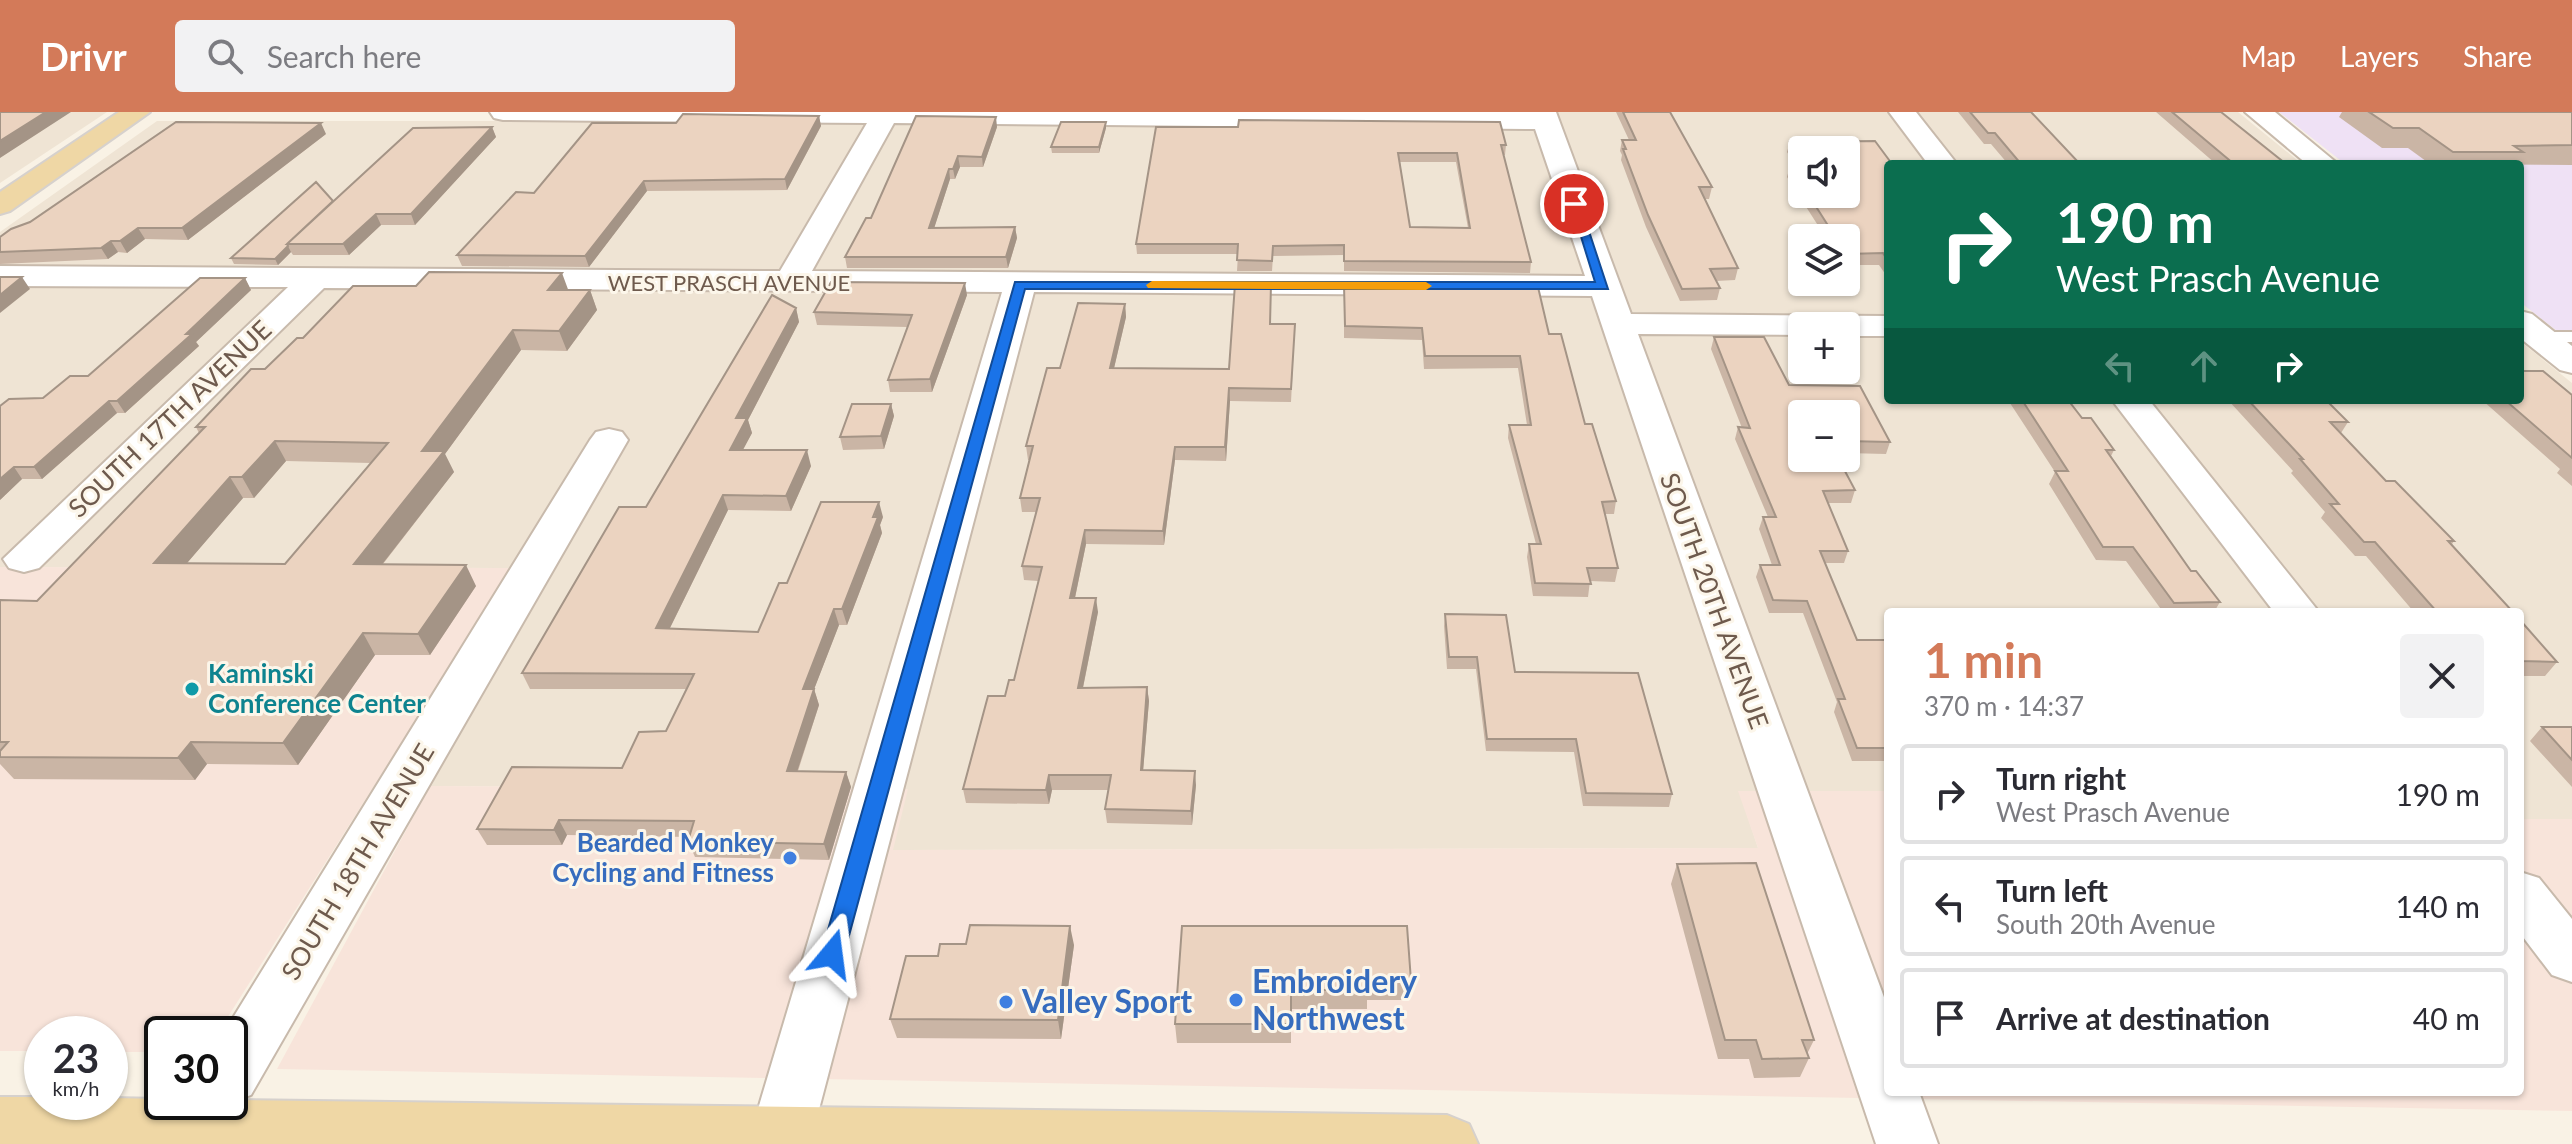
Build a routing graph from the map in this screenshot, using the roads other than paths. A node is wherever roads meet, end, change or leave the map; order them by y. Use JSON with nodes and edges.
{"nodes":[{"id":1,"x":137,"y":112,"type":"edge"},
{"id":2,"x":503,"y":112,"type":"edge"},
{"id":3,"x":525,"y":112,"type":"edge"},
{"id":4,"x":1902,"y":112,"type":"edge"},
{"id":5,"x":2258,"y":112,"type":"edge"},
{"id":6,"x":763,"y":113,"type":"edge"},
{"id":7,"x":886,"y":113,"type":"edge"},
{"id":8,"x":1544,"y":116,"type":"edge"},
{"id":9,"x":1940,"y":160,"type":"edge"},
{"id":10,"x":2319,"y":160,"type":"edge"},
{"id":11,"x":0,"y":205,"type":"edge"},
{"id":12,"x":0,"y":276,"type":"edge"},
{"id":13,"x":315,"y":279,"type":"junction"},
{"id":14,"x":789,"y":283,"type":"junction"},
{"id":15,"x":1020,"y":285,"type":"junction"},
{"id":16,"x":1609,"y":305,"type":"junction"},
{"id":17,"x":1884,"y":326,"type":"edge"},
{"id":18,"x":2535,"y":329,"type":"edge"},
{"id":19,"x":2572,"y":363,"type":"edge"},
{"id":20,"x":2133,"y":404,"type":"edge"},
{"id":21,"x":609,"y":440,"type":"dead end"},
{"id":22,"x":24,"y":559,"type":"dead end"},
{"id":23,"x":2294,"y":608,"type":"edge"},
{"id":24,"x":2524,"y":898,"type":"edge"},
{"id":25,"x":2572,"y":959,"type":"edge"},
{"id":26,"x":248,"y":1046,"type":"edge"},
{"id":27,"x":1884,"y":1076,"type":"edge"},
{"id":28,"x":1891,"y":1096,"type":"edge"},
{"id":29,"x":0,"y":1125,"type":"edge"},
{"id":30,"x":202,"y":1125,"type":"edge"},
{"id":31,"x":781,"y":1136,"type":"junction"},
{"id":32,"x":1033,"y":1140,"type":"edge"},
{"id":33,"x":1447,"y":1144,"type":"edge"},
{"id":34,"x":1907,"y":1144,"type":"edge"}],
"edges":[{"from":1,"to":11,"type":"main road"},
{"from":2,"to":3,"type":"street"},
{"from":3,"to":6,"type":"street"},
{"from":4,"to":9,"type":"street"},
{"from":5,"to":10,"type":"street"},
{"from":6,"to":7,"type":"street"},
{"from":7,"to":8,"type":"street"},
{"from":7,"to":14,"type":"street"},
{"from":8,"to":16,"type":"street","name":"SOUTH 20TH AVENUE"},
{"from":12,"to":13,"type":"street","name":"WEST PRASCH AVENUE"},
{"from":13,"to":14,"type":"street","name":"WEST PRASCH AVENUE"},
{"from":13,"to":22,"type":"street","name":"SOUTH 17TH AVENUE"},
{"from":14,"to":15,"type":"street","name":"WEST PRASCH AVENUE"},
{"from":15,"to":16,"type":"street","name":"WEST PRASCH AVENUE"},
{"from":15,"to":31,"type":"street"},
{"from":16,"to":17,"type":"street","name":"WEST PRASCH AVENUE"},
{"from":16,"to":27,"type":"street","name":"SOUTH 20TH AVENUE"},
{"from":18,"to":19,"type":"street"},
{"from":20,"to":23,"type":"street"},
{"from":21,"to":26,"type":"street","name":"SOUTH 18TH AVENUE"},
{"from":24,"to":25,"type":"street"},
{"from":28,"to":34,"type":"street","name":"SOUTH 20TH AVENUE"},
{"from":29,"to":30,"type":"main road"},
{"from":30,"to":31,"type":"main road"},
{"from":31,"to":32,"type":"main road"},
{"from":32,"to":33,"type":"main road"}]}
